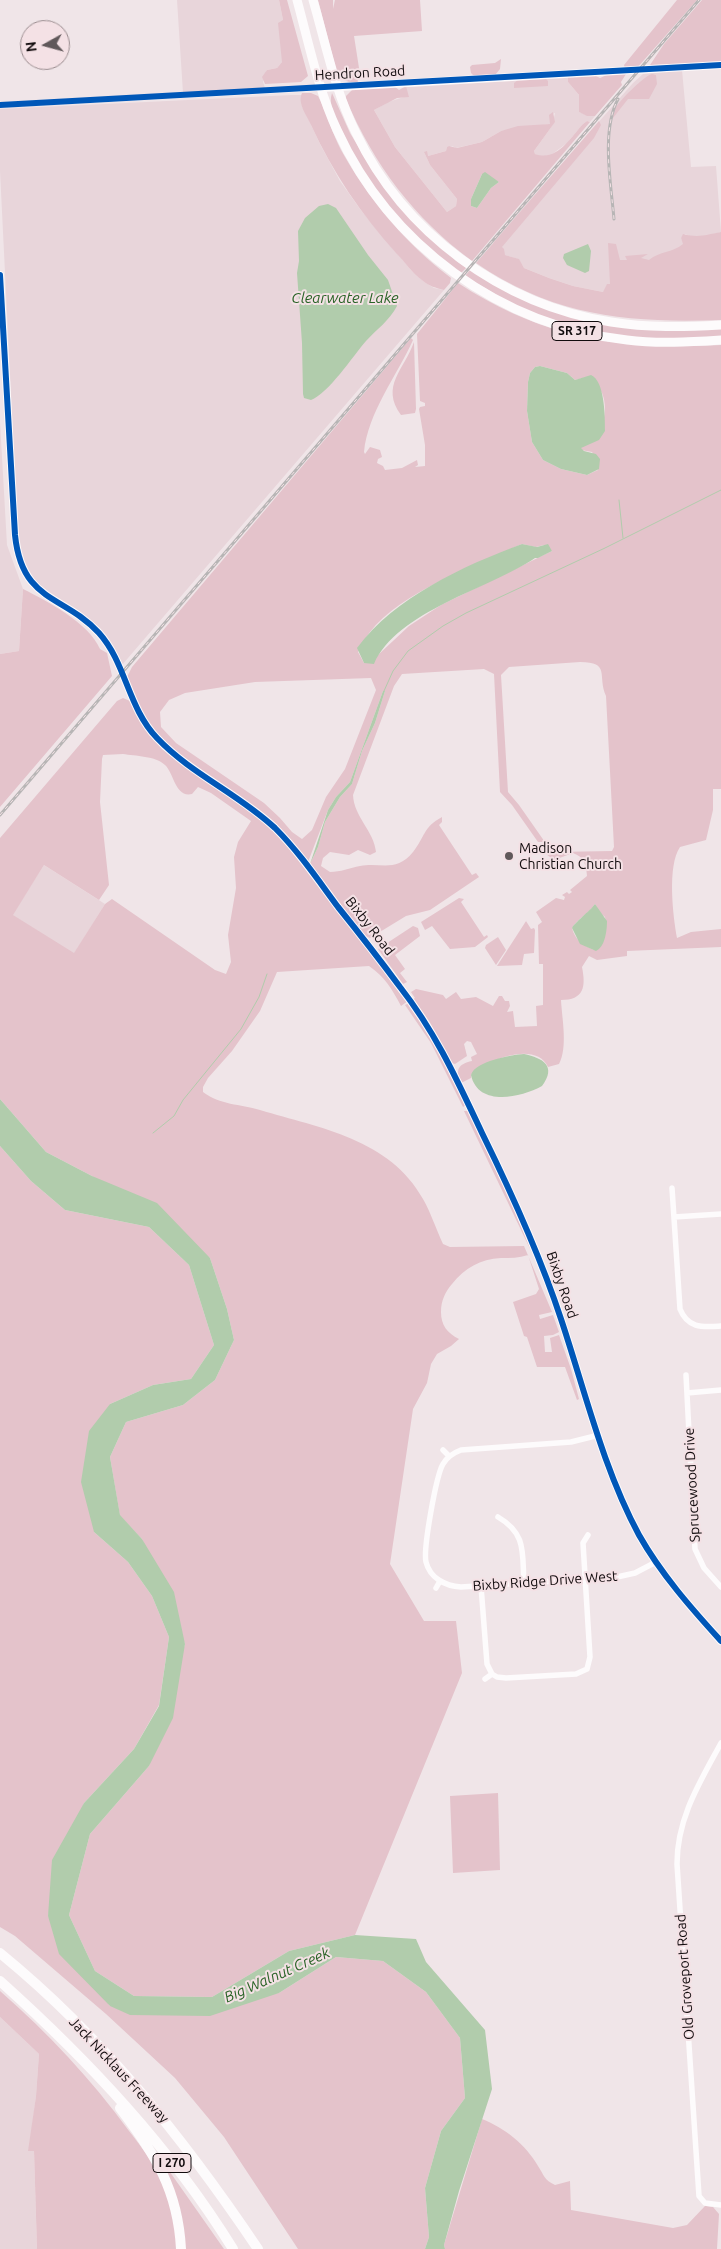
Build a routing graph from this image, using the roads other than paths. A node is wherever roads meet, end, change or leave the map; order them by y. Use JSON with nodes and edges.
{"nodes":[{"id":1,"x":297,"y":0,"type":"edge"},
{"id":2,"x":313,"y":0,"type":"edge"},
{"id":3,"x":721,"y":66,"type":"edge"},
{"id":4,"x":336,"y":87,"type":"junction"},
{"id":5,"x":321,"y":88,"type":"junction"},
{"id":6,"x":0,"y":105,"type":"edge"},
{"id":7,"x":0,"y":275,"type":"edge"},
{"id":8,"x":721,"y":325,"type":"edge"},
{"id":9,"x":721,"y":340,"type":"edge"},
{"id":10,"x":672,"y":1188,"type":"dead end"},
{"id":11,"x":721,"y":1214,"type":"edge"},
{"id":12,"x":674,"y":1217,"type":"junction"},
{"id":13,"x":721,"y":1326,"type":"edge"},
{"id":14,"x":686,"y":1375,"type":"dead end"},
{"id":15,"x":721,"y":1390,"type":"edge"},
{"id":16,"x":687,"y":1393,"type":"junction"},
{"id":17,"x":599,"y":1435,"type":"junction"},
{"id":18,"x":443,"y":1450,"type":"dead end"},
{"id":19,"x":449,"y":1456,"type":"junction"},
{"id":20,"x":498,"y":1517,"type":"dead end"},
{"id":21,"x":588,"y":1535,"type":"dead end"},
{"id":22,"x":656,"y":1562,"type":"junction"},
{"id":23,"x":585,"y":1580,"type":"junction"},
{"id":24,"x":440,"y":1581,"type":"junction"},
{"id":25,"x":524,"y":1583,"type":"junction"},
{"id":26,"x":481,"y":1586,"type":"junction"},
{"id":27,"x":721,"y":1587,"type":"edge"},
{"id":28,"x":436,"y":1588,"type":"dead end"},
{"id":29,"x":721,"y":1642,"type":"edge"},
{"id":30,"x":492,"y":1674,"type":"junction"},
{"id":31,"x":486,"y":1679,"type":"dead end"},
{"id":32,"x":721,"y":1743,"type":"edge"},
{"id":33,"x":0,"y":1953,"type":"edge"},
{"id":34,"x":0,"y":1980,"type":"edge"},
{"id":35,"x":104,"y":2082,"type":"junction"},
{"id":36,"x":721,"y":2205,"type":"edge"},
{"id":37,"x":246,"y":2231,"type":"junction"},
{"id":38,"x":181,"y":2249,"type":"edge"},
{"id":39,"x":233,"y":2249,"type":"edge"},
{"id":40,"x":258,"y":2249,"type":"edge"},
{"id":41,"x":265,"y":2249,"type":"edge"}],
"edges":[{"from":1,"to":5,"type":"main road","number":"SR 317"},
{"from":2,"to":4,"type":"main road","number":"SR 317"},
{"from":3,"to":4,"type":"street","name":"Hendron Road"},
{"from":4,"to":5,"type":"street","name":"Hendron Road"},
{"from":4,"to":8,"type":"main road","number":"SR 317"},
{"from":5,"to":6,"type":"street","name":"Hendron Road"},
{"from":5,"to":9,"type":"main road","number":"SR 317"},
{"from":7,"to":17,"type":"street","name":"Bixby Road"},
{"from":10,"to":12,"type":"street"},
{"from":11,"to":12,"type":"street"},
{"from":12,"to":13,"type":"street"},
{"from":14,"to":16,"type":"street","name":"Sprucewood Drive"},
{"from":15,"to":16,"type":"street"},
{"from":16,"to":27,"type":"street","name":"Sprucewood Drive"},
{"from":17,"to":19,"type":"street"},
{"from":17,"to":22,"type":"street","name":"Bixby Road"},
{"from":18,"to":19,"type":"street"},
{"from":19,"to":24,"type":"street","name":"Bixby Ridge Drive West"},
{"from":20,"to":25,"type":"street"},
{"from":21,"to":23,"type":"street"},
{"from":22,"to":23,"type":"street","name":"Bixby Ridge Drive West"},
{"from":22,"to":29,"type":"street","name":"Bixby Road"},
{"from":23,"to":25,"type":"street","name":"Bixby Ridge Drive West"},
{"from":23,"to":30,"type":"street"},
{"from":24,"to":26,"type":"street","name":"Bixby Ridge Drive West"},
{"from":24,"to":28,"type":"street"},
{"from":25,"to":26,"type":"street","name":"Bixby Ridge Drive West"},
{"from":26,"to":30,"type":"street"},
{"from":30,"to":31,"type":"street"},
{"from":32,"to":36,"type":"street","name":"Old Groveport Road"},
{"from":33,"to":37,"type":"highway","name":"Jack Nicklaus Freeway","number":"I 270"},
{"from":34,"to":35,"type":"highway","name":"Jack Nicklaus Freeway","number":"I 270"},
{"from":35,"to":38,"type":"highway"},
{"from":35,"to":39,"type":"highway","name":"Jack Nicklaus Freeway","number":"I 270"},
{"from":37,"to":40,"type":"highway","name":"Jack Nicklaus Freeway","number":"I 270"},
{"from":37,"to":41,"type":"highway"}]}
